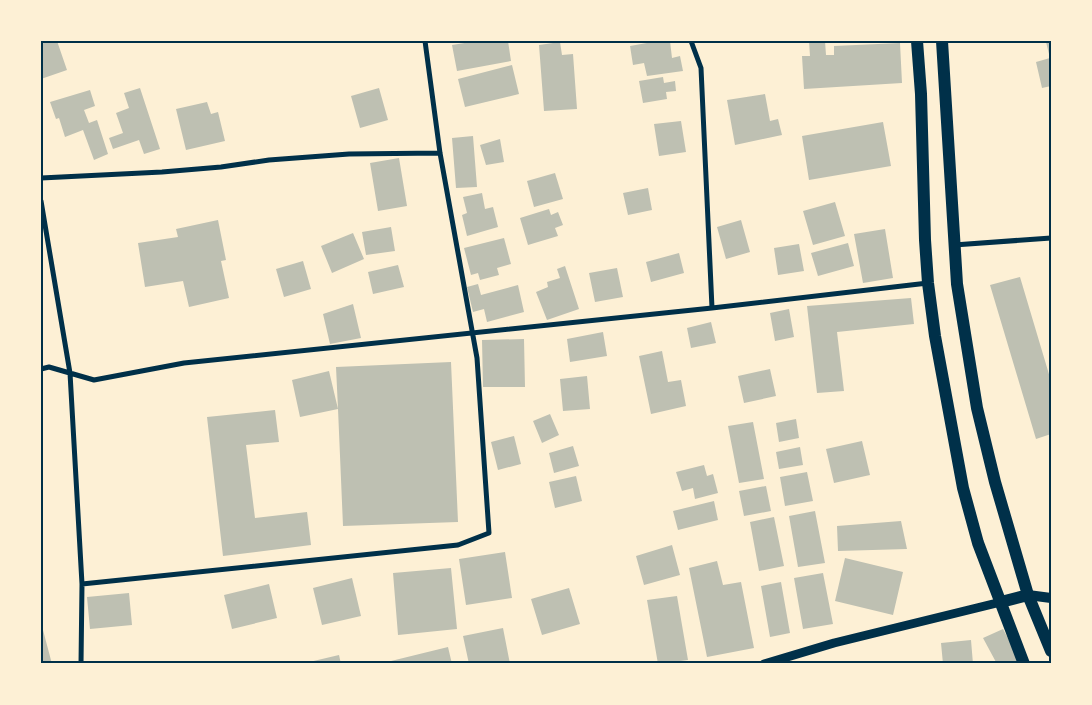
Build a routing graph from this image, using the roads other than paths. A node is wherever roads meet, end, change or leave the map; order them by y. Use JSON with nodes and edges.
{"nodes":[{"id":1,"x":425,"y":41,"type":"edge"},
{"id":2,"x":691,"y":41,"type":"edge"},
{"id":3,"x":917,"y":41,"type":"edge"},
{"id":4,"x":942,"y":41,"type":"edge"},
{"id":5,"x":440,"y":153,"type":"junction"},
{"id":6,"x":41,"y":178,"type":"edge"},
{"id":7,"x":41,"y":201,"type":"edge"},
{"id":8,"x":1051,"y":238,"type":"edge"},
{"id":9,"x":954,"y":246,"type":"junction"},
{"id":10,"x":928,"y":283,"type":"junction"},
{"id":11,"x":712,"y":308,"type":"junction"},
{"id":12,"x":472,"y":332,"type":"junction"},
{"id":13,"x":41,"y":369,"type":"edge"},
{"id":14,"x":70,"y":373,"type":"junction"},
{"id":15,"x":82,"y":584,"type":"junction"},
{"id":16,"x":1028,"y":595,"type":"junction"},
{"id":17,"x":1051,"y":598,"type":"edge"},
{"id":18,"x":1001,"y":602,"type":"junction"},
{"id":19,"x":1051,"y":652,"type":"edge"},
{"id":20,"x":782,"y":661,"type":"edge"},
{"id":21,"x":81,"y":664,"type":"edge"},
{"id":22,"x":764,"y":664,"type":"edge"},
{"id":23,"x":1024,"y":664,"type":"edge"}],
"edges":[{"from":1,"to":5,"type":"street"},
{"from":2,"to":11,"type":"street"},
{"from":3,"to":10,"type":"highway"},
{"from":4,"to":9,"type":"highway"},
{"from":5,"to":6,"type":"street"},
{"from":5,"to":12,"type":"street"},
{"from":7,"to":14,"type":"street"},
{"from":8,"to":9,"type":"street"},
{"from":9,"to":16,"type":"highway"},
{"from":10,"to":11,"type":"street"},
{"from":10,"to":18,"type":"highway"},
{"from":11,"to":12,"type":"street"},
{"from":12,"to":14,"type":"street"},
{"from":12,"to":15,"type":"street"},
{"from":13,"to":14,"type":"street"},
{"from":14,"to":15,"type":"street"},
{"from":15,"to":21,"type":"street"},
{"from":16,"to":17,"type":"main road"},
{"from":16,"to":18,"type":"highway"},
{"from":16,"to":19,"type":"highway"},
{"from":18,"to":20,"type":"street"},
{"from":18,"to":23,"type":"highway"},
{"from":20,"to":22,"type":"street"}]}
